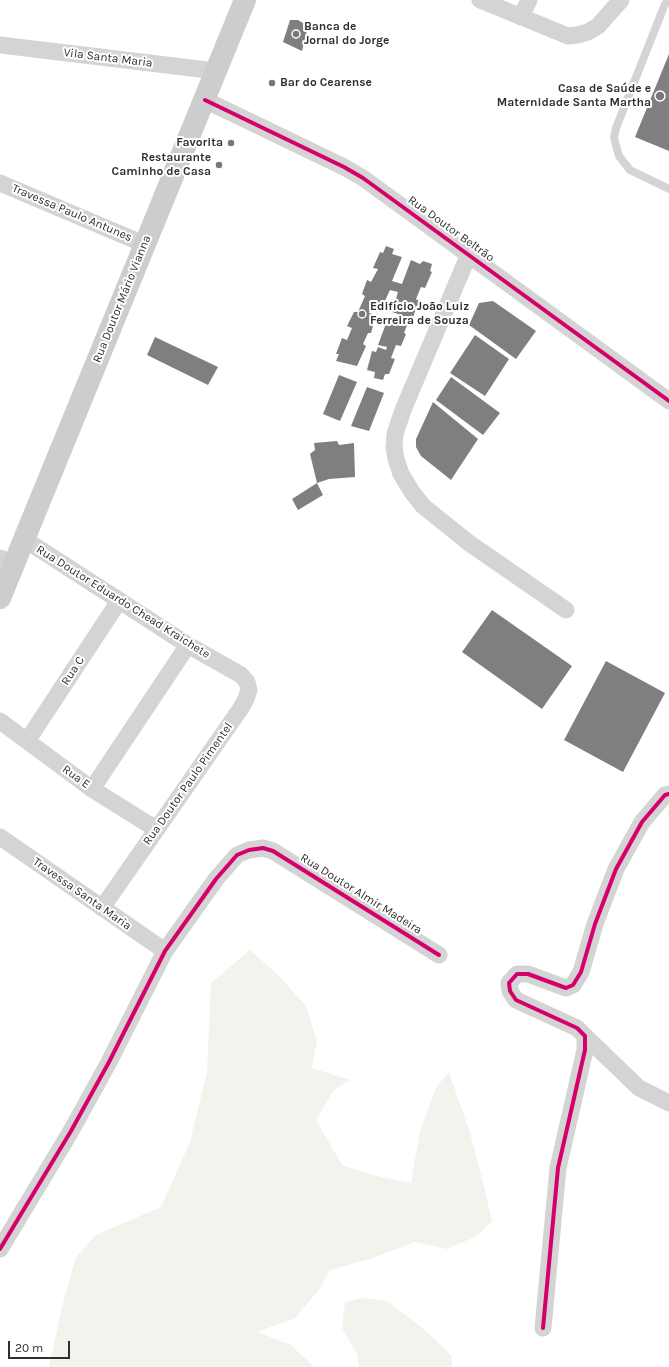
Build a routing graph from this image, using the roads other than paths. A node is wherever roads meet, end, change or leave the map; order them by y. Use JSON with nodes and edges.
{"nodes":[{"id":1,"x":245,"y":0,"type":"edge"},
{"id":2,"x":480,"y":0,"type":"edge"},
{"id":3,"x":529,"y":0,"type":"edge"},
{"id":4,"x":621,"y":0,"type":"edge"},
{"id":5,"x":669,"y":0,"type":"edge"},
{"id":6,"x":521,"y":17,"type":"junction"},
{"id":7,"x":0,"y":45,"type":"edge"},
{"id":8,"x":216,"y":71,"type":"junction"},
{"id":9,"x":205,"y":100,"type":"junction"},
{"id":10,"x":0,"y":183,"type":"edge"},
{"id":11,"x":669,"y":189,"type":"edge"},
{"id":12,"x":144,"y":244,"type":"junction"},
{"id":13,"x":469,"y":254,"type":"junction"},
{"id":14,"x":669,"y":401,"type":"edge"},
{"id":15,"x":24,"y":539,"type":"junction"},
{"id":16,"x":7,"y":561,"type":"edge"},
{"id":17,"x":0,"y":598,"type":"edge"},
{"id":18,"x":119,"y":601,"type":"junction"},
{"id":19,"x":566,"y":610,"type":"dead end"},
{"id":20,"x":188,"y":645,"type":"junction"},
{"id":21,"x":222,"y":664,"type":"joint"},
{"id":22,"x":0,"y":721,"type":"edge"},
{"id":23,"x":27,"y":741,"type":"junction"},
{"id":24,"x":92,"y":789,"type":"junction"},
{"id":25,"x":669,"y":794,"type":"edge"},
{"id":26,"x":156,"y":829,"type":"junction"},
{"id":27,"x":0,"y":837,"type":"edge"},
{"id":28,"x":102,"y":908,"type":"junction"},
{"id":29,"x":165,"y":951,"type":"junction"},
{"id":30,"x":439,"y":955,"type":"dead end"},
{"id":31,"x":585,"y":1036,"type":"junction"},
{"id":32,"x":669,"y":1103,"type":"edge"},
{"id":33,"x":0,"y":1249,"type":"edge"},
{"id":34,"x":543,"y":1328,"type":"dead end"}],
"edges":[{"from":1,"to":8,"type":"main road","name":"Rua Doutor Mário Vianna"},
{"from":2,"to":6,"type":"street"},
{"from":3,"to":6,"type":"street"},
{"from":4,"to":6,"type":"street"},
{"from":5,"to":11,"type":"lane"},
{"from":7,"to":8,"type":"street","name":"Vila Santa Maria"},
{"from":8,"to":9,"type":"main road","name":"Rua Doutor Mário Vianna"},
{"from":9,"to":12,"type":"main road","name":"Rua Doutor Mário Vianna"},
{"from":9,"to":13,"type":"street","name":"Rua Doutor Beltrão"},
{"from":10,"to":12,"type":"street","name":"Travessa Paulo Antunes"},
{"from":12,"to":15,"type":"main road","name":"Rua Doutor Mário Vianna"},
{"from":13,"to":14,"type":"street","name":"Rua Doutor Beltrão"},
{"from":13,"to":19,"type":"street"},
{"from":15,"to":16,"type":"main road","name":"Rua Doutor Mário Vianna"},
{"from":15,"to":18,"type":"street","name":"Rua Doutor Eduardo Chead Kraichete"},
{"from":16,"to":17,"type":"main road","name":"Rua Doutor Mário Vianna"},
{"from":18,"to":20,"type":"street","name":"Rua Doutor Eduardo Chead Kraichete"},
{"from":18,"to":23,"type":"street","name":"Rua C"},
{"from":20,"to":21,"type":"street","name":"Rua Doutor Eduardo Chead Kraichete"},
{"from":20,"to":24,"type":"street"},
{"from":21,"to":26,"type":"street","name":"Rua Doutor Paulo Pimentel"},
{"from":22,"to":23,"type":"street","name":"Rua E"},
{"from":23,"to":24,"type":"street","name":"Rua E"},
{"from":24,"to":26,"type":"street","name":"Rua E"},
{"from":25,"to":31,"type":"street"},
{"from":26,"to":28,"type":"street","name":"Rua Doutor Paulo Pimentel"},
{"from":27,"to":28,"type":"street","name":"Travessa Santa Maria"},
{"from":28,"to":29,"type":"street","name":"Travessa Santa Maria"},
{"from":29,"to":30,"type":"street","name":"Rua Doutor Almir Madeira"},
{"from":29,"to":33,"type":"street"},
{"from":31,"to":32,"type":"street"},
{"from":31,"to":34,"type":"street"}]}
